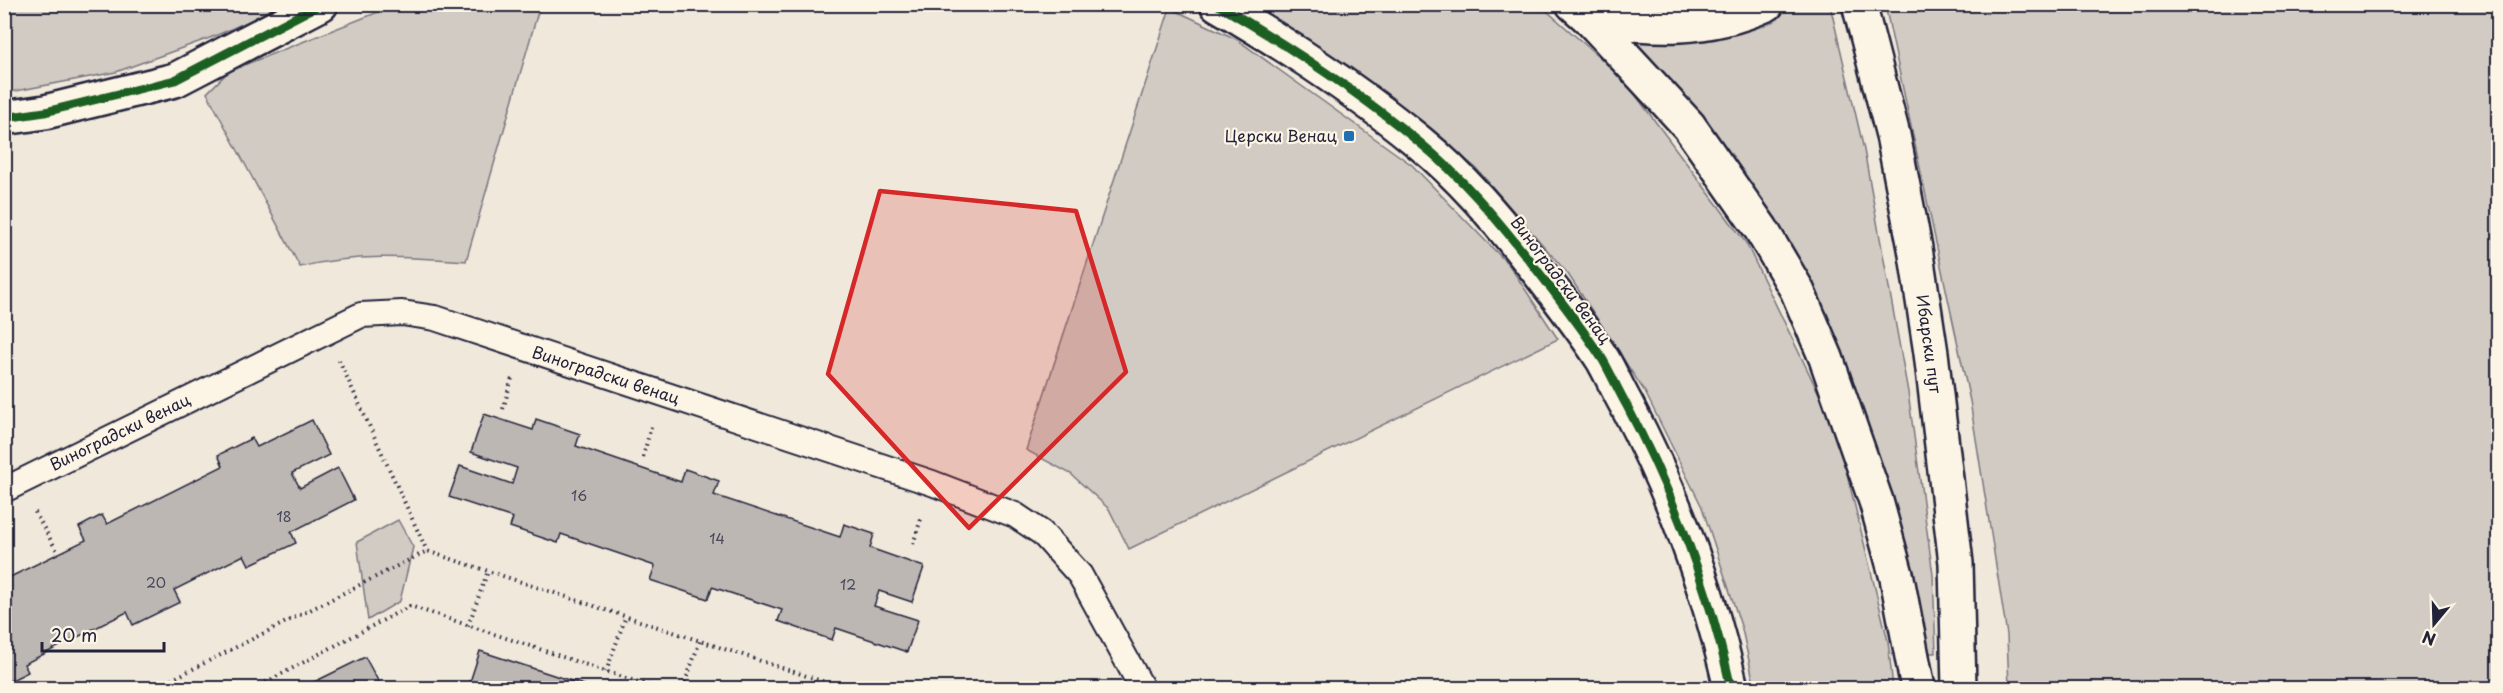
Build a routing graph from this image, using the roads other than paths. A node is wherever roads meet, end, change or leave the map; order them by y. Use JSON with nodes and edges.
{"nodes":[{"id":1,"x":321,"y":4,"type":"edge"},
{"id":2,"x":1216,"y":4,"type":"edge"},
{"id":3,"x":1767,"y":4,"type":"edge"},
{"id":4,"x":1859,"y":4,"type":"edge"},
{"id":5,"x":1581,"y":12,"type":"edge"},
{"id":6,"x":4,"y":118,"type":"edge"},
{"id":7,"x":11,"y":486,"type":"edge"},
{"id":8,"x":1142,"y":688,"type":"edge"},
{"id":9,"x":1731,"y":688,"type":"edge"},
{"id":10,"x":1918,"y":688,"type":"edge"},
{"id":11,"x":1959,"y":688,"type":"edge"}],
"edges":[{"from":1,"to":6,"type":"main road"},
{"from":2,"to":9,"type":"main road","name":"Виноградски венац"},
{"from":3,"to":5,"type":"main road"},
{"from":4,"to":11,"type":"main road","name":"Ибарски пут"},
{"from":5,"to":10,"type":"main road"},
{"from":7,"to":8,"type":"lane","name":"Виноградски венац"}]}
